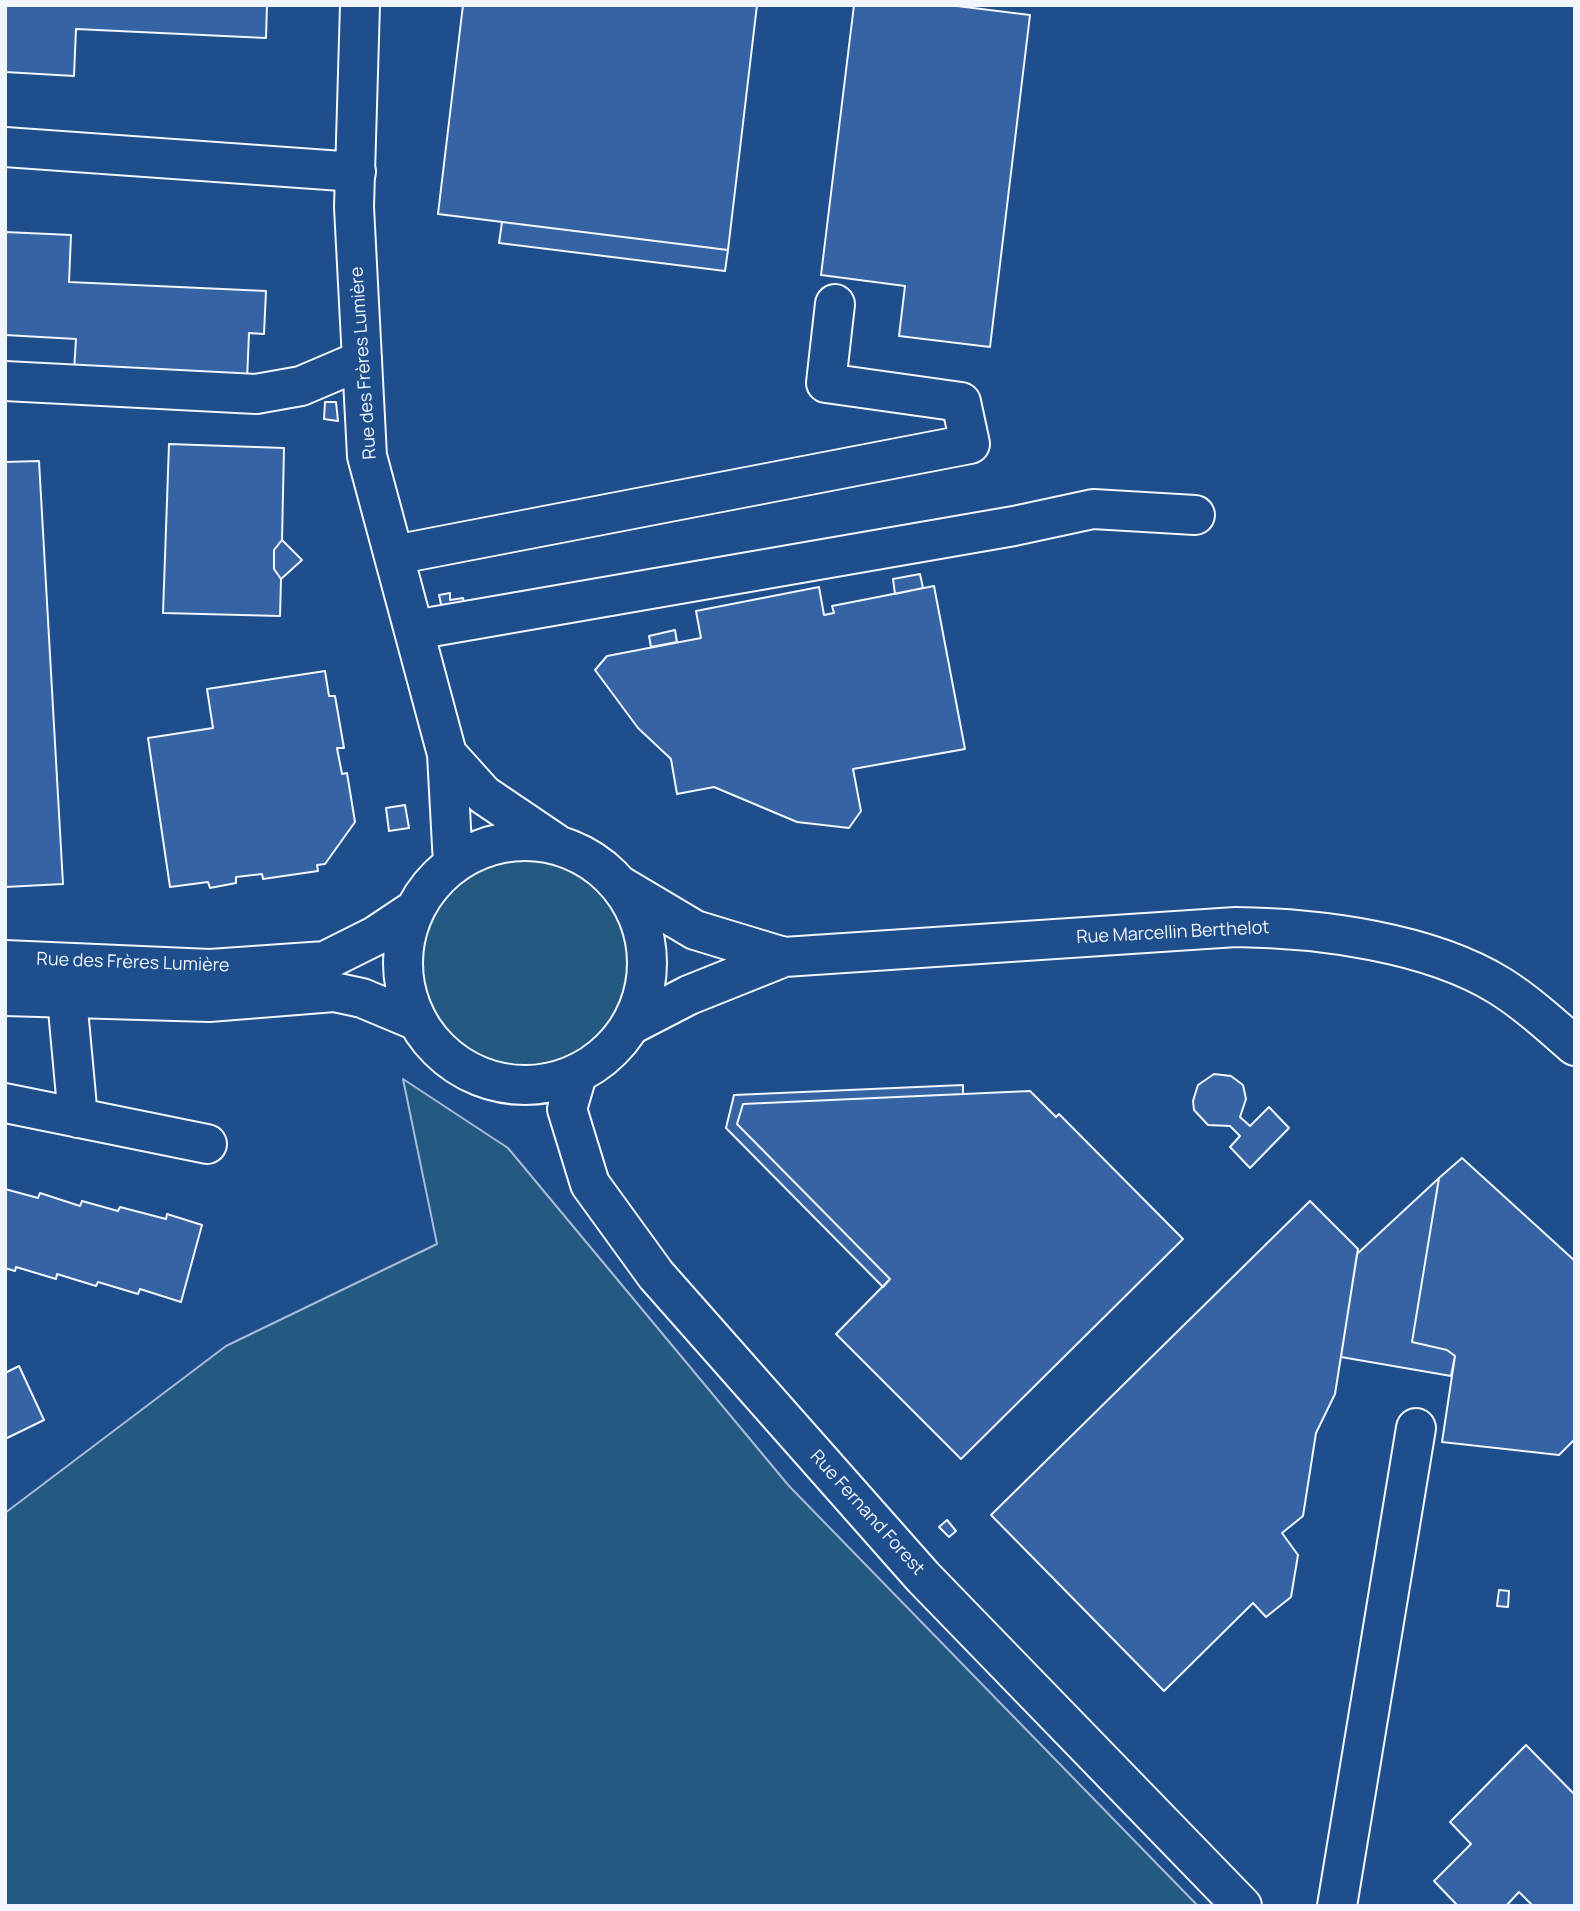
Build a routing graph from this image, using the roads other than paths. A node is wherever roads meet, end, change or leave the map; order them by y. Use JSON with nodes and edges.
{"nodes":[{"id":1,"x":360,"y":5,"type":"edge"},
{"id":2,"x":5,"y":147,"type":"edge"},
{"id":3,"x":356,"y":172,"type":"junction"},
{"id":4,"x":835,"y":304,"type":"dead end"},
{"id":5,"x":362,"y":360,"type":"junction"},
{"id":6,"x":5,"y":382,"type":"edge"},
{"id":7,"x":1195,"y":515,"type":"dead end"},
{"id":8,"x":394,"y":555,"type":"junction"},
{"id":9,"x":414,"y":630,"type":"junction"},
{"id":10,"x":447,"y":754,"type":"junction"},
{"id":11,"x":557,"y":844,"type":"junction"},
{"id":12,"x":453,"y":864,"type":"junction"},
{"id":13,"x":621,"y":886,"type":"junction"},
{"id":14,"x":414,"y":910,"type":"junction"},
{"id":15,"x":784,"y":957,"type":"junction"},
{"id":16,"x":5,"y":960,"type":"edge"},
{"id":17,"x":5,"y":979,"type":"edge"},
{"id":18,"x":66,"y":980,"type":"junction"},
{"id":19,"x":5,"y":996,"type":"edge"},
{"id":20,"x":417,"y":1021,"type":"junction"},
{"id":21,"x":633,"y":1024,"type":"junction"},
{"id":22,"x":1575,"y":1046,"type":"edge"},
{"id":23,"x":577,"y":1075,"type":"junction"},
{"id":24,"x":5,"y":1103,"type":"edge"},
{"id":25,"x":78,"y":1118,"type":"junction"},
{"id":26,"x":207,"y":1144,"type":"dead end"},
{"id":27,"x":1416,"y":1428,"type":"dead end"},
{"id":28,"x":1242,"y":1906,"type":"edge"},
{"id":29,"x":1337,"y":1906,"type":"edge"}],
"edges":[{"from":1,"to":3,"type":"main road","name":"Rue des Frères Lumière"},
{"from":2,"to":3,"type":"main road"},
{"from":3,"to":5,"type":"main road","name":"Rue des Frères Lumière"},
{"from":4,"to":8,"type":"main road"},
{"from":5,"to":6,"type":"main road"},
{"from":5,"to":8,"type":"main road","name":"Rue des Frères Lumière"},
{"from":7,"to":9,"type":"main road"},
{"from":8,"to":9,"type":"main road","name":"Rue des Frères Lumière"},
{"from":9,"to":10,"type":"main road","name":"Rue des Frères Lumière"},
{"from":10,"to":11,"type":"main road","name":"Rue des Frères Lumière"},
{"from":10,"to":12,"type":"main road","name":"Rue des Frères Lumière"},
{"from":11,"to":12,"type":"main road"},
{"from":11,"to":13,"type":"main road"},
{"from":12,"to":14,"type":"main road"},
{"from":13,"to":15,"type":"main road","name":"Rue Marcellin Berthelot"},
{"from":13,"to":21,"type":"main road"},
{"from":14,"to":18,"type":"main road","name":"Rue des Frères Lumière"},
{"from":14,"to":20,"type":"main road"},
{"from":15,"to":21,"type":"main road","name":"Rue Marcellin Berthelot"},
{"from":15,"to":22,"type":"main road","name":"Rue Marcellin Berthelot"},
{"from":16,"to":18,"type":"main road","name":"Rue des Frères Lumière"},
{"from":17,"to":18,"type":"main road"},
{"from":18,"to":19,"type":"main road","name":"Rue des Frères Lumière"},
{"from":18,"to":20,"type":"main road","name":"Rue des Frères Lumière"},
{"from":18,"to":25,"type":"main road"},
{"from":20,"to":23,"type":"main road"},
{"from":21,"to":23,"type":"main road"},
{"from":23,"to":28,"type":"main road","name":"Rue Fernand Forest"},
{"from":24,"to":25,"type":"main road"},
{"from":25,"to":26,"type":"main road"},
{"from":27,"to":29,"type":"main road"}]}
